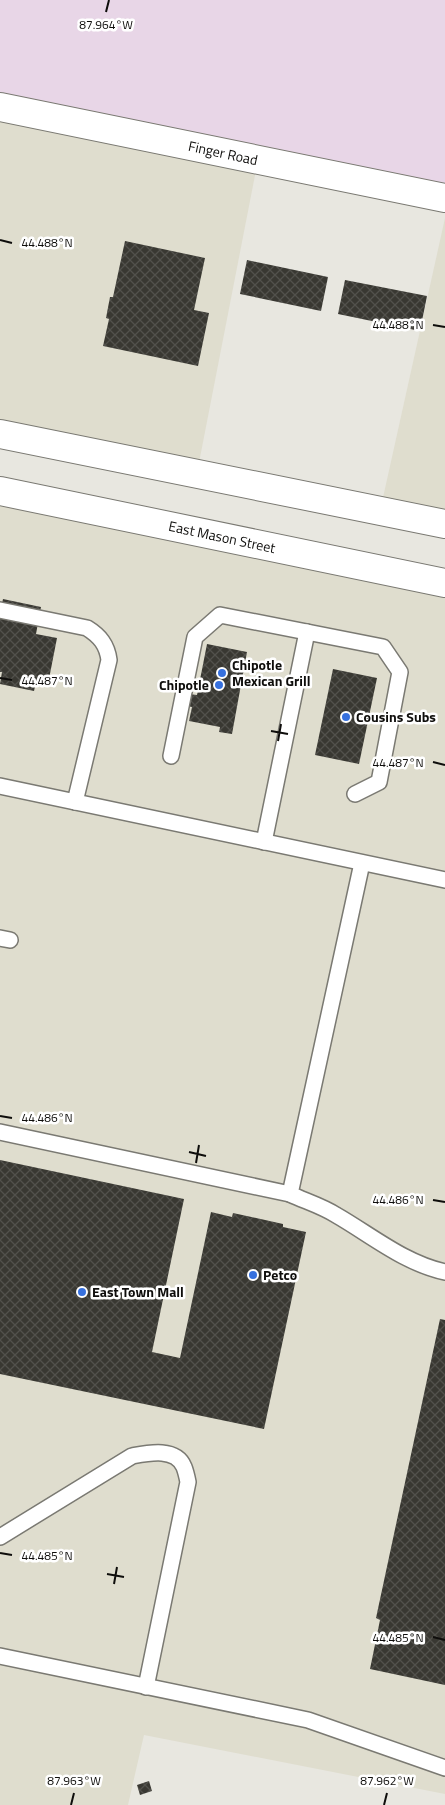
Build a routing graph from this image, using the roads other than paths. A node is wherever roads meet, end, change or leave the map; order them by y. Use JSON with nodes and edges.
{"nodes":[{"id":1,"x":0,"y":107,"type":"edge"},
{"id":2,"x":445,"y":198,"type":"edge"},
{"id":3,"x":0,"y":434,"type":"edge"},
{"id":4,"x":0,"y":491,"type":"edge"},
{"id":5,"x":445,"y":524,"type":"edge"},
{"id":6,"x":445,"y":583,"type":"edge"},
{"id":7,"x":0,"y":610,"type":"edge"},
{"id":8,"x":307,"y":632,"type":"junction"},
{"id":9,"x":171,"y":756,"type":"dead end"},
{"id":10,"x":0,"y":786,"type":"edge"},
{"id":11,"x":355,"y":794,"type":"dead end"},
{"id":12,"x":75,"y":802,"type":"junction"},
{"id":13,"x":264,"y":842,"type":"junction"},
{"id":14,"x":362,"y":863,"type":"junction"},
{"id":15,"x":445,"y":880,"type":"edge"},
{"id":16,"x":0,"y":1132,"type":"edge"},
{"id":17,"x":290,"y":1194,"type":"junction"},
{"id":18,"x":445,"y":1272,"type":"edge"},
{"id":19,"x":0,"y":1537,"type":"edge"},
{"id":20,"x":0,"y":1656,"type":"edge"},
{"id":21,"x":146,"y":1687,"type":"junction"},
{"id":22,"x":445,"y":1768,"type":"edge"}],
"edges":[{"from":1,"to":2,"type":"main road","name":"Finger Road"},
{"from":3,"to":5,"type":"main road"},
{"from":4,"to":6,"type":"main road","name":"East Mason Street"},
{"from":7,"to":12,"type":"lane"},
{"from":8,"to":9,"type":"lane"},
{"from":8,"to":11,"type":"lane"},
{"from":8,"to":13,"type":"lane"},
{"from":10,"to":12,"type":"lane"},
{"from":12,"to":13,"type":"lane"},
{"from":13,"to":14,"type":"lane"},
{"from":14,"to":15,"type":"lane"},
{"from":14,"to":17,"type":"lane"},
{"from":16,"to":17,"type":"lane"},
{"from":17,"to":18,"type":"lane"},
{"from":19,"to":21,"type":"lane"},
{"from":20,"to":21,"type":"lane"},
{"from":21,"to":22,"type":"lane"}]}
